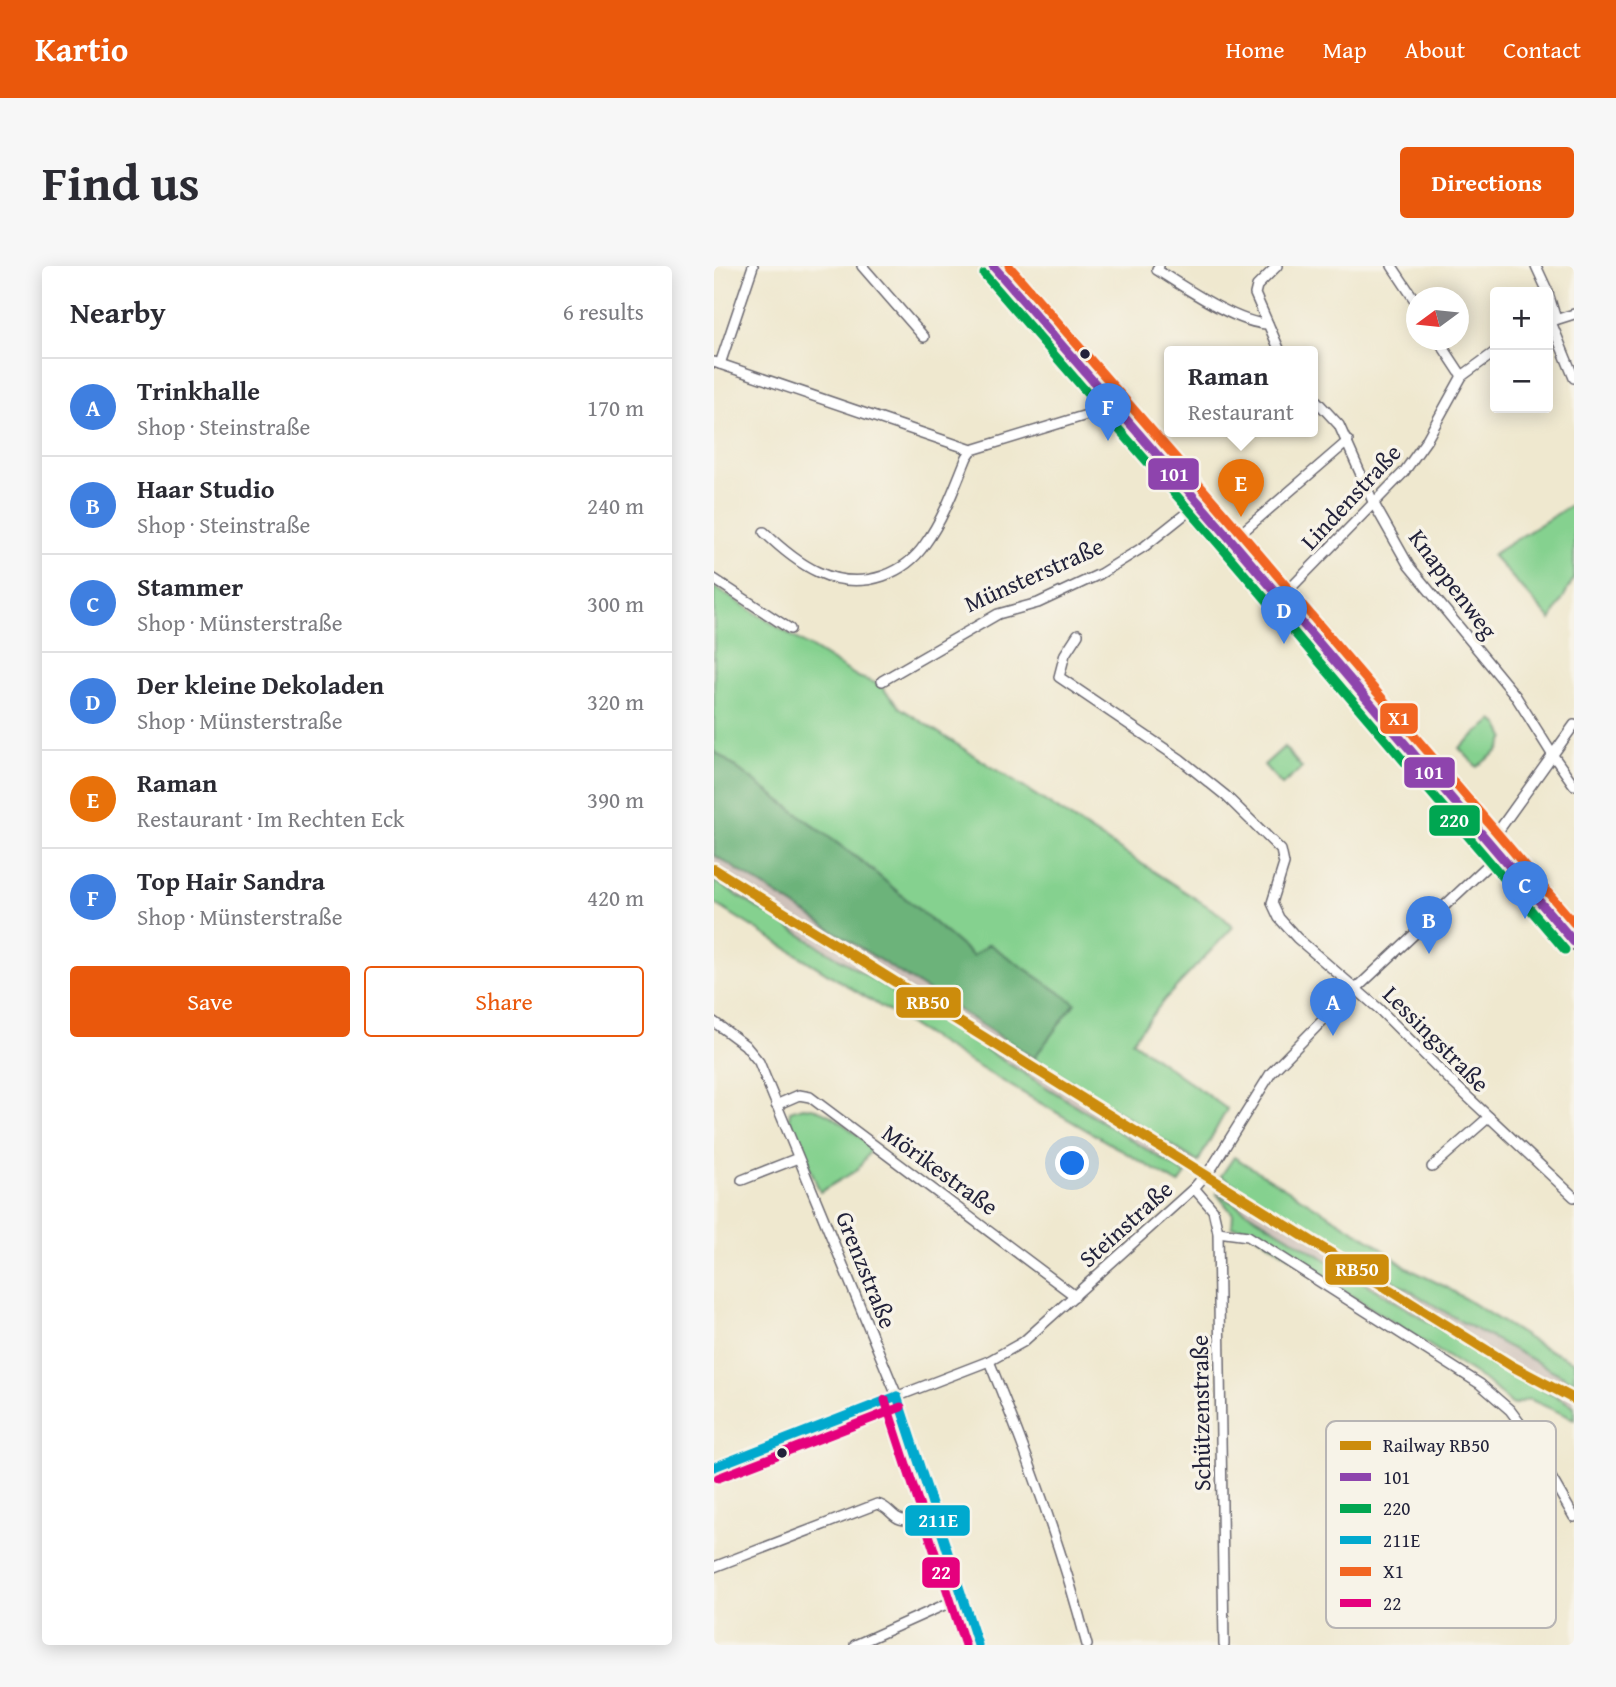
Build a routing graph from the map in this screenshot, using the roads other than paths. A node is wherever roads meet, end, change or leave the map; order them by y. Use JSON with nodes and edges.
{"nodes":[{"id":1,"x":753,"y":266,"type":"edge"},
{"id":2,"x":862,"y":266,"type":"edge"},
{"id":3,"x":993,"y":266,"type":"edge"},
{"id":4,"x":1159,"y":266,"type":"edge"},
{"id":5,"x":1277,"y":266,"type":"edge"},
{"id":6,"x":1392,"y":266,"type":"edge"},
{"id":7,"x":1536,"y":266,"type":"edge"},
{"id":8,"x":1406,"y":287,"type":"edge"},
{"id":9,"x":1546,"y":287,"type":"edge"},
{"id":10,"x":1574,"y":314,"type":"edge"},
{"id":11,"x":1553,"y":321,"type":"edge"},
{"id":12,"x":1268,"y":324,"type":"junction"},
{"id":13,"x":1553,"y":324,"type":"edge"},
{"id":14,"x":924,"y":337,"type":"dead end"},
{"id":15,"x":1278,"y":346,"type":"edge"},
{"id":16,"x":1445,"y":350,"type":"edge"},
{"id":17,"x":1490,"y":356,"type":"edge"},
{"id":18,"x":717,"y":363,"type":"edge"},
{"id":19,"x":1462,"y":376,"type":"junction"},
{"id":20,"x":1574,"y":378,"type":"edge"},
{"id":21,"x":1318,"y":402,"type":"edge"},
{"id":22,"x":1116,"y":406,"type":"junction"},
{"id":23,"x":1348,"y":441,"type":"junction"},
{"id":24,"x":972,"y":450,"type":"junction"},
{"id":25,"x":1199,"y":503,"type":"junction"},
{"id":26,"x":1374,"y":504,"type":"junction"},
{"id":27,"x":764,"y":532,"type":"dead end"},
{"id":28,"x":1232,"y":541,"type":"junction"},
{"id":29,"x":714,"y":579,"type":"edge"},
{"id":30,"x":1280,"y":599,"type":"junction"},
{"id":31,"x":790,"y":629,"type":"dead end"},
{"id":32,"x":1078,"y":634,"type":"dead end"},
{"id":33,"x":882,"y":681,"type":"dead end"},
{"id":34,"x":1574,"y":725,"type":"edge"},
{"id":35,"x":1552,"y":754,"type":"junction"},
{"id":36,"x":1574,"y":785,"type":"edge"},
{"id":37,"x":1493,"y":849,"type":"junction"},
{"id":38,"x":1574,"y":942,"type":"edge"},
{"id":39,"x":1357,"y":988,"type":"junction"},
{"id":40,"x":714,"y":1022,"type":"edge"},
{"id":41,"x":776,"y":1105,"type":"junction"},
{"id":42,"x":1489,"y":1117,"type":"junction"},
{"id":43,"x":798,"y":1158,"type":"junction"},
{"id":44,"x":1432,"y":1167,"type":"dead end"},
{"id":45,"x":742,"y":1180,"type":"dead end"},
{"id":46,"x":1194,"y":1188,"type":"junction"},
{"id":47,"x":1574,"y":1197,"type":"edge"},
{"id":48,"x":1218,"y":1232,"type":"junction"},
{"id":49,"x":1075,"y":1296,"type":"junction"},
{"id":50,"x":989,"y":1361,"type":"junction"},
{"id":51,"x":897,"y":1396,"type":"junction"},
{"id":52,"x":1518,"y":1421,"type":"edge"},
{"id":53,"x":714,"y":1467,"type":"edge"},
{"id":54,"x":1556,"y":1487,"type":"edge"},
{"id":55,"x":934,"y":1512,"type":"junction"},
{"id":56,"x":1574,"y":1517,"type":"edge"},
{"id":57,"x":714,"y":1567,"type":"edge"},
{"id":58,"x":962,"y":1597,"type":"junction"},
{"id":59,"x":855,"y":1645,"type":"edge"},
{"id":60,"x":978,"y":1645,"type":"edge"},
{"id":61,"x":1087,"y":1645,"type":"edge"},
{"id":62,"x":1224,"y":1645,"type":"edge"}],
"edges":[{"from":1,"to":18,"type":"street"},
{"from":2,"to":14,"type":"street"},
{"from":3,"to":22,"type":"main road"},
{"from":4,"to":12,"type":"street"},
{"from":5,"to":12,"type":"street"},
{"from":6,"to":8,"type":"street"},
{"from":7,"to":9,"type":"street"},
{"from":10,"to":11,"type":"street"},
{"from":12,"to":15,"type":"street"},
{"from":13,"to":20,"type":"street"},
{"from":16,"to":19,"type":"street"},
{"from":17,"to":19,"type":"street","name":"Lindenstraße"},
{"from":18,"to":24,"type":"street"},
{"from":19,"to":26,"type":"street","name":"Lindenstraße"},
{"from":21,"to":23,"type":"street","name":"Knappenweg"},
{"from":22,"to":24,"type":"street"},
{"from":22,"to":25,"type":"main road"},
{"from":23,"to":26,"type":"street","name":"Knappenweg"},
{"from":23,"to":28,"type":"street"},
{"from":24,"to":27,"type":"street"},
{"from":25,"to":28,"type":"main road"},
{"from":25,"to":33,"type":"street","name":"Münsterstraße"},
{"from":26,"to":30,"type":"street","name":"Lindenstraße"},
{"from":26,"to":35,"type":"street","name":"Knappenweg"},
{"from":28,"to":30,"type":"main road"},
{"from":29,"to":31,"type":"street"},
{"from":30,"to":37,"type":"main road"},
{"from":32,"to":39,"type":"street","name":"Lessingstraße"},
{"from":34,"to":35,"type":"street","name":"Steinstraße"},
{"from":35,"to":36,"type":"street","name":"Knappenweg"},
{"from":35,"to":37,"type":"street","name":"Steinstraße"},
{"from":37,"to":38,"type":"main road"},
{"from":37,"to":39,"type":"street","name":"Steinstraße"},
{"from":39,"to":42,"type":"street","name":"Lessingstraße"},
{"from":39,"to":46,"type":"street","name":"Steinstraße"},
{"from":40,"to":41,"type":"street","name":"Grenzstraße"},
{"from":41,"to":43,"type":"street","name":"Grenzstraße"},
{"from":41,"to":49,"type":"street","name":"Mörikestraße"},
{"from":42,"to":44,"type":"street","name":"Lessingstraße"},
{"from":42,"to":47,"type":"street","name":"Lessingstraße"},
{"from":43,"to":45,"type":"street"},
{"from":43,"to":51,"type":"street","name":"Grenzstraße"},
{"from":46,"to":48,"type":"street","name":"Schützenstraße"},
{"from":46,"to":49,"type":"street","name":"Steinstraße"},
{"from":48,"to":52,"type":"street"},
{"from":48,"to":62,"type":"street","name":"Schützenstraße"},
{"from":49,"to":50,"type":"street","name":"Steinstraße"},
{"from":50,"to":51,"type":"street","name":"Steinstraße"},
{"from":50,"to":61,"type":"street"},
{"from":51,"to":53,"type":"street","name":"Steinstraße"},
{"from":51,"to":55,"type":"street","name":"Grenzstraße"},
{"from":54,"to":56,"type":"street"},
{"from":55,"to":57,"type":"street"},
{"from":55,"to":58,"type":"street","name":"Grenzstraße"},
{"from":58,"to":59,"type":"street"},
{"from":58,"to":60,"type":"street","name":"Grenzstraße"}]}
